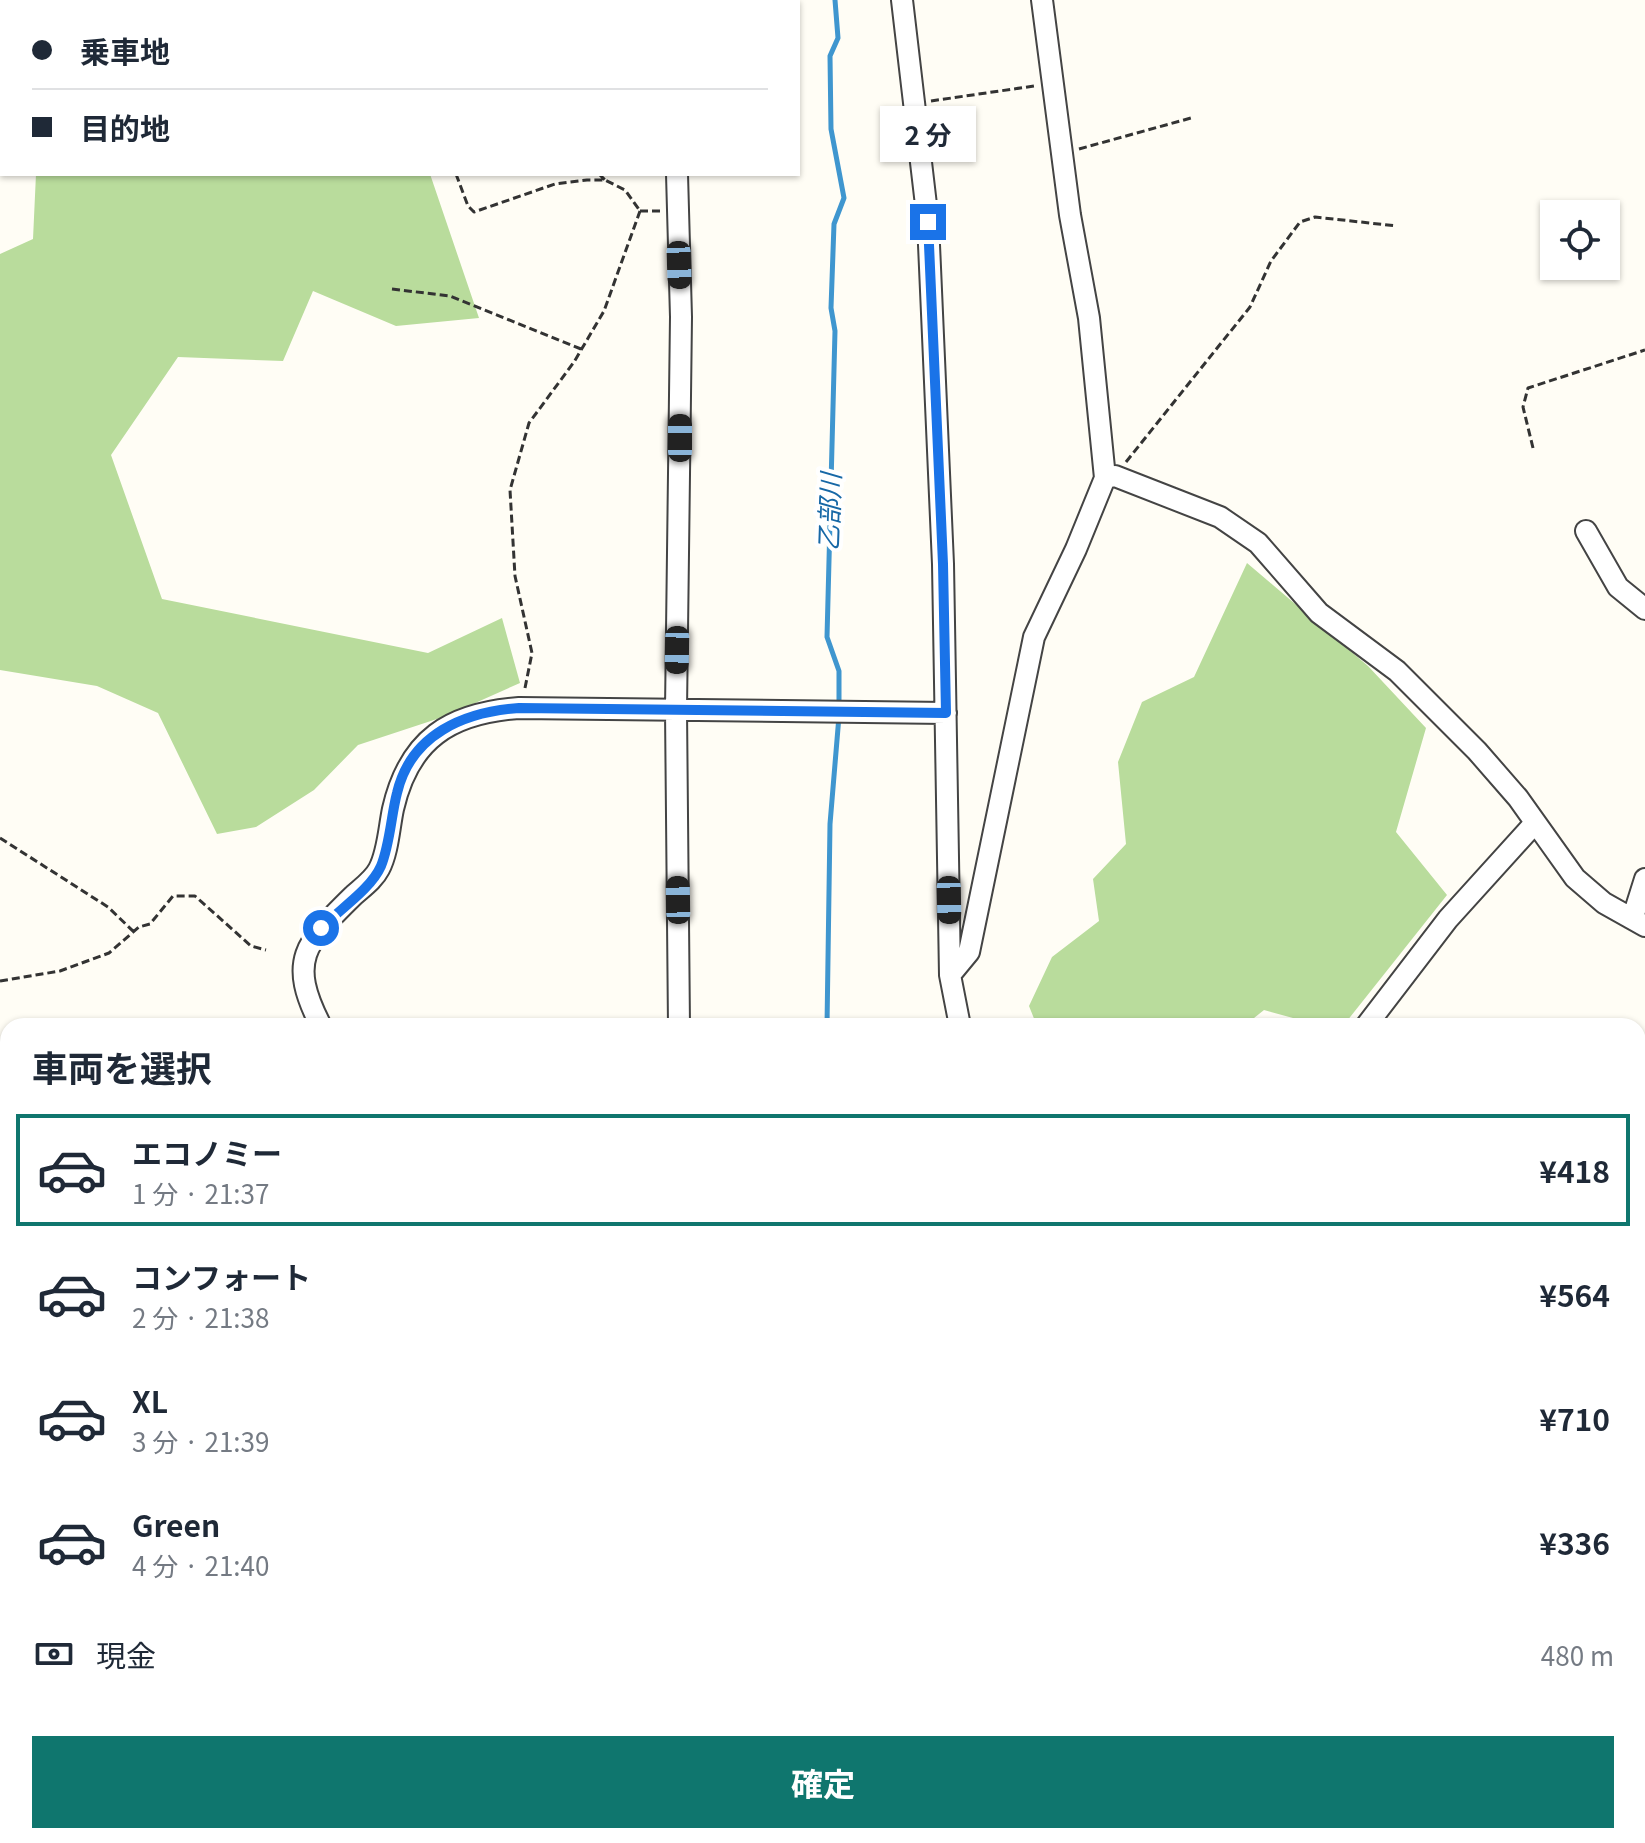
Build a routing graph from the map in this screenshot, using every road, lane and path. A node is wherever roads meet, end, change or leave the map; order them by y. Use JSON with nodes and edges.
{"nodes":[{"id":1,"x":902,"y":0,"type":"edge"},
{"id":2,"x":1042,"y":0,"type":"edge"},
{"id":3,"x":1054,"y":89,"type":"junction"},
{"id":4,"x":914,"y":105,"type":"junction"},
{"id":5,"x":1191,"y":118,"type":"dead end"},
{"id":6,"x":1062,"y":153,"type":"junction"},
{"id":7,"x":457,"y":176,"type":"edge"},
{"id":8,"x":601,"y":176,"type":"edge"},
{"id":9,"x":677,"y":176,"type":"edge"},
{"id":10,"x":605,"y":180,"type":"junction"},
{"id":11,"x":1397,"y":226,"type":"dead end"},
{"id":12,"x":392,"y":289,"type":"dead end"},
{"id":13,"x":583,"y":349,"type":"junction"},
{"id":14,"x":1645,"y":350,"type":"edge"},
{"id":15,"x":1533,"y":448,"type":"dead end"},
{"id":16,"x":1110,"y":477,"type":"junction"},
{"id":17,"x":1586,"y":531,"type":"dead end"},
{"id":18,"x":1645,"y":609,"type":"edge"},
{"id":19,"x":519,"y":708,"type":"junction"},
{"id":20,"x":676,"y":710,"type":"junction"},
{"id":21,"x":946,"y":713,"type":"junction"},
{"id":22,"x":1535,"y":823,"type":"junction"},
{"id":23,"x":0,"y":838,"type":"edge"},
{"id":24,"x":1645,"y":879,"type":"edge"},
{"id":25,"x":1639,"y":921,"type":"edge"},
{"id":26,"x":134,"y":932,"type":"junction"},
{"id":27,"x":266,"y":950,"type":"dead end"},
{"id":28,"x":950,"y":975,"type":"junction"},
{"id":29,"x":0,"y":981,"type":"edge"},
{"id":30,"x":317,"y":1018,"type":"edge"},
{"id":31,"x":679,"y":1018,"type":"edge"},
{"id":32,"x":958,"y":1018,"type":"edge"},
{"id":33,"x":1372,"y":1018,"type":"edge"}],
"edges":[{"from":1,"to":4,"type":"street"},
{"from":2,"to":3,"type":"street"},
{"from":3,"to":4,"type":"path"},
{"from":3,"to":6,"type":"street"},
{"from":4,"to":21,"type":"street"},
{"from":5,"to":6,"type":"path"},
{"from":6,"to":16,"type":"street"},
{"from":7,"to":10,"type":"path"},
{"from":8,"to":10,"type":"path"},
{"from":9,"to":20,"type":"street"},
{"from":10,"to":13,"type":"path"},
{"from":11,"to":16,"type":"path"},
{"from":12,"to":13,"type":"path"},
{"from":13,"to":19,"type":"path"},
{"from":14,"to":15,"type":"path"},
{"from":16,"to":22,"type":"street"},
{"from":16,"to":28,"type":"street"},
{"from":17,"to":18,"type":"street"},
{"from":19,"to":20,"type":"street"},
{"from":19,"to":30,"type":"street"},
{"from":20,"to":21,"type":"street"},
{"from":20,"to":31,"type":"street"},
{"from":21,"to":28,"type":"street"},
{"from":22,"to":25,"type":"street"},
{"from":22,"to":33,"type":"street"},
{"from":23,"to":26,"type":"path"},
{"from":24,"to":25,"type":"street"},
{"from":26,"to":27,"type":"path"},
{"from":26,"to":29,"type":"path"},
{"from":28,"to":32,"type":"street"}]}
